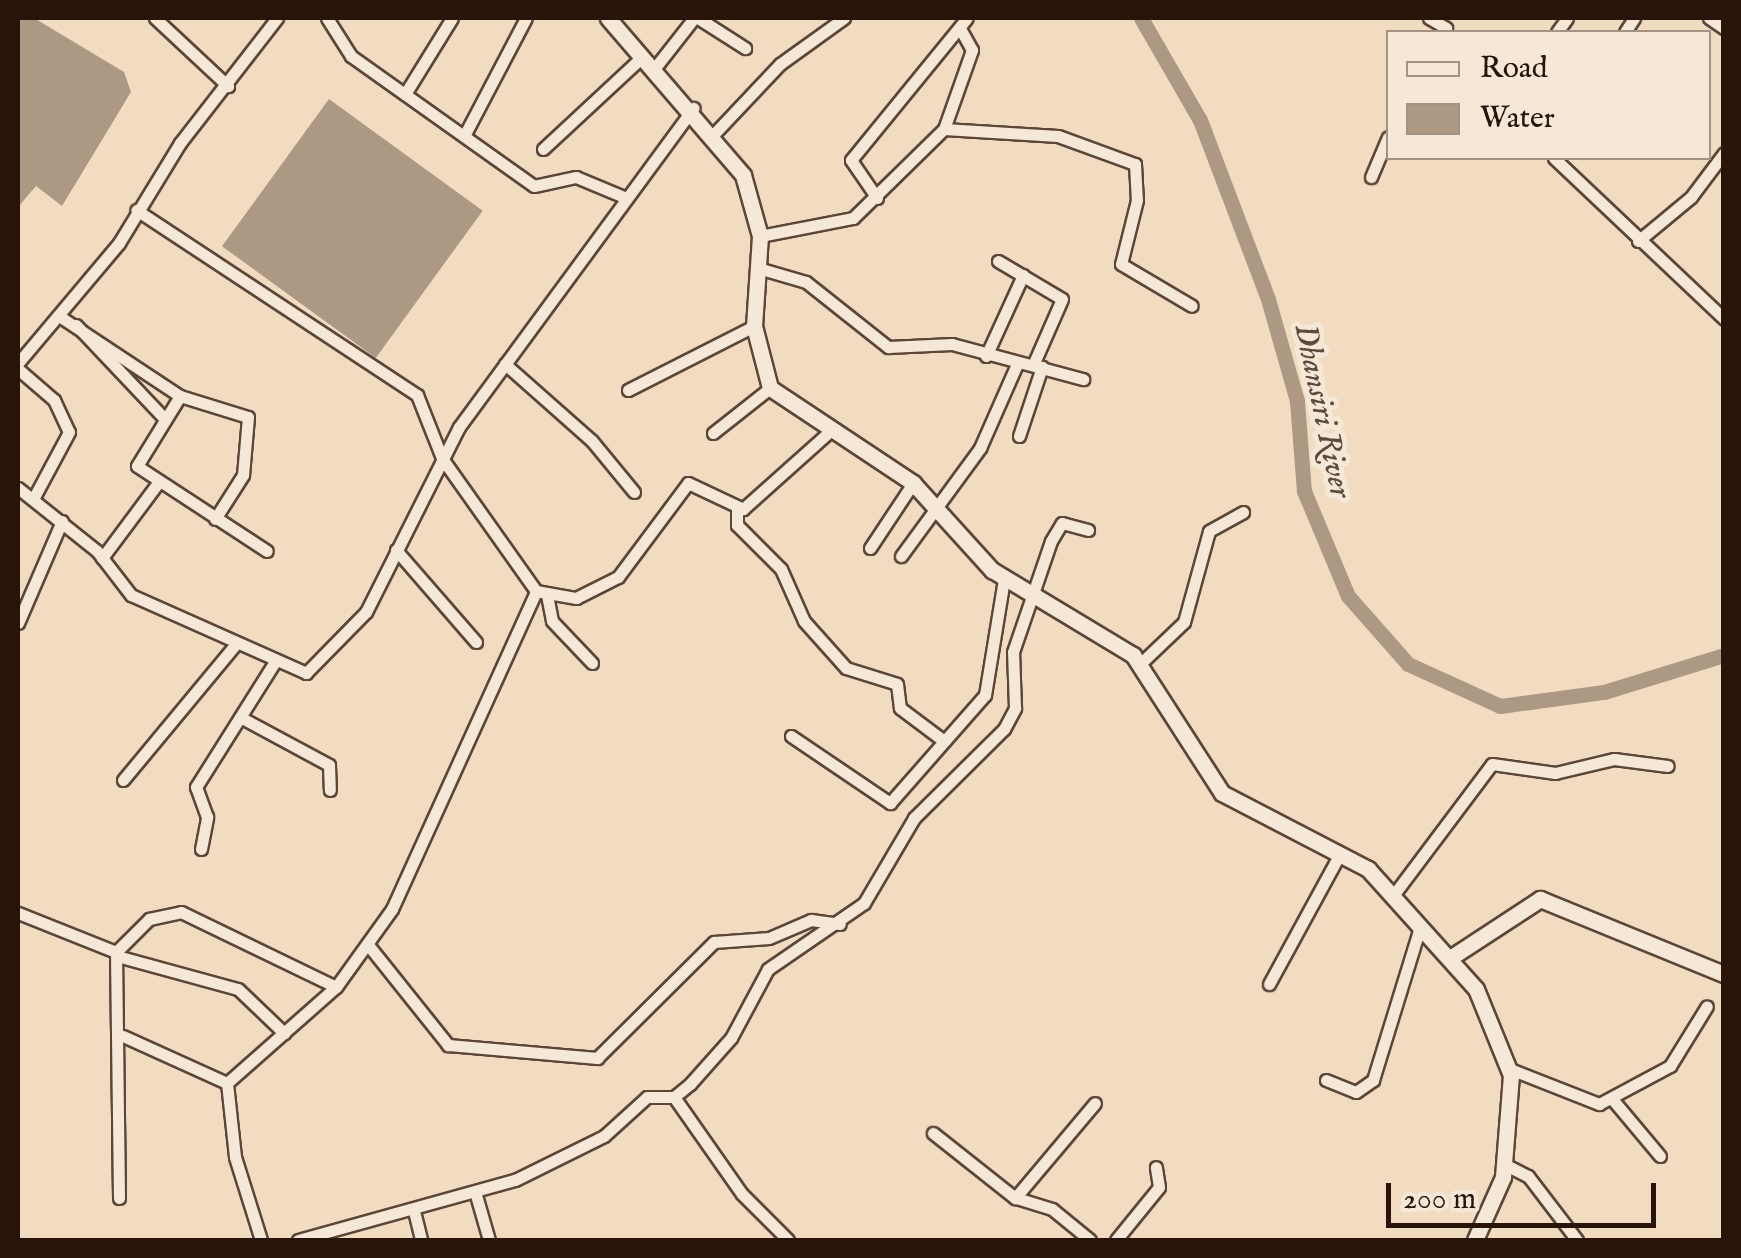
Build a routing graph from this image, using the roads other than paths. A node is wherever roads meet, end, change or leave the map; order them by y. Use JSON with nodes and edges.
{"nodes":[{"id":1,"x":155,"y":18,"type":"edge"},
{"id":2,"x":277,"y":18,"type":"edge"},
{"id":3,"x":327,"y":18,"type":"edge"},
{"id":4,"x":452,"y":18,"type":"edge"},
{"id":5,"x":526,"y":18,"type":"edge"},
{"id":6,"x":608,"y":18,"type":"edge"},
{"id":7,"x":696,"y":18,"type":"edge"},
{"id":8,"x":844,"y":18,"type":"edge"},
{"id":9,"x":1429,"y":18,"type":"edge"},
{"id":10,"x":1709,"y":18,"type":"edge"},
{"id":11,"x":964,"y":23,"type":"edge"},
{"id":12,"x":1447,"y":26,"type":"edge"},
{"id":13,"x":1724,"y":28,"type":"edge"},
{"id":14,"x":745,"y":48,"type":"dead end"},
{"id":15,"x":648,"y":63,"type":"junction"},
{"id":16,"x":228,"y":86,"type":"junction"},
{"id":17,"x":404,"y":94,"type":"junction"},
{"id":18,"x":692,"y":108,"type":"junction"},
{"id":19,"x":944,"y":128,"type":"junction"},
{"id":20,"x":713,"y":134,"type":"junction"},
{"id":21,"x":464,"y":136,"type":"junction"},
{"id":22,"x":1386,"y":142,"type":"edge"},
{"id":23,"x":543,"y":149,"type":"dead end"},
{"id":24,"x":1724,"y":152,"type":"edge"},
{"id":25,"x":1556,"y":160,"type":"edge"},
{"id":26,"x":1371,"y":177,"type":"dead end"},
{"id":27,"x":624,"y":197,"type":"junction"},
{"id":28,"x":878,"y":198,"type":"junction"},
{"id":29,"x":136,"y":210,"type":"junction"},
{"id":30,"x":760,"y":236,"type":"junction"},
{"id":31,"x":1638,"y":241,"type":"junction"},
{"id":32,"x":998,"y":261,"type":"dead end"},
{"id":33,"x":758,"y":268,"type":"junction"},
{"id":34,"x":1024,"y":275,"type":"junction"},
{"id":35,"x":1192,"y":306,"type":"dead end"},
{"id":36,"x":59,"y":316,"type":"junction"},
{"id":37,"x":1724,"y":320,"type":"edge"},
{"id":38,"x":76,"y":325,"type":"junction"},
{"id":39,"x":754,"y":326,"type":"junction"},
{"id":40,"x":986,"y":356,"type":"junction"},
{"id":41,"x":504,"y":364,"type":"junction"},
{"id":42,"x":1017,"y":364,"type":"junction"},
{"id":43,"x":18,"y":366,"type":"edge"},
{"id":44,"x":1037,"y":366,"type":"junction"},
{"id":45,"x":1084,"y":379,"type":"dead end"},
{"id":46,"x":770,"y":388,"type":"junction"},
{"id":47,"x":628,"y":390,"type":"dead end"},
{"id":48,"x":180,"y":396,"type":"junction"},
{"id":49,"x":164,"y":418,"type":"junction"},
{"id":50,"x":712,"y":433,"type":"dead end"},
{"id":51,"x":827,"y":434,"type":"junction"},
{"id":52,"x":1019,"y":436,"type":"dead end"},
{"id":53,"x":442,"y":458,"type":"junction"},
{"id":54,"x":158,"y":483,"type":"junction"},
{"id":55,"x":914,"y":483,"type":"junction"},
{"id":56,"x":18,"y":488,"type":"edge"},
{"id":57,"x":634,"y":492,"type":"dead end"},
{"id":58,"x":33,"y":499,"type":"junction"},
{"id":59,"x":937,"y":502,"type":"junction"},
{"id":60,"x":737,"y":508,"type":"junction"},
{"id":61,"x":1243,"y":512,"type":"dead end"},
{"id":62,"x":215,"y":519,"type":"junction"},
{"id":63,"x":62,"y":521,"type":"junction"},
{"id":64,"x":1088,"y":530,"type":"dead end"},
{"id":65,"x":870,"y":548,"type":"dead end"},
{"id":66,"x":396,"y":550,"type":"junction"},
{"id":67,"x":267,"y":551,"type":"dead end"},
{"id":68,"x":901,"y":556,"type":"dead end"},
{"id":69,"x":102,"y":558,"type":"junction"},
{"id":70,"x":1008,"y":581,"type":"junction"},
{"id":71,"x":541,"y":593,"type":"junction"},
{"id":72,"x":1035,"y":595,"type":"junction"},
{"id":73,"x":18,"y":623,"type":"edge"},
{"id":74,"x":476,"y":642,"type":"dead end"},
{"id":75,"x":235,"y":644,"type":"junction"},
{"id":76,"x":592,"y":663,"type":"dead end"},
{"id":77,"x":274,"y":664,"type":"junction"},
{"id":78,"x":1141,"y":664,"type":"junction"},
{"id":79,"x":240,"y":717,"type":"junction"},
{"id":80,"x":791,"y":736,"type":"dead end"},
{"id":81,"x":944,"y":742,"type":"junction"},
{"id":82,"x":1668,"y":766,"type":"dead end"},
{"id":83,"x":123,"y":780,"type":"dead end"},
{"id":84,"x":330,"y":790,"type":"dead end"},
{"id":85,"x":201,"y":849,"type":"dead end"},
{"id":86,"x":1340,"y":854,"type":"junction"},
{"id":87,"x":1395,"y":893,"type":"junction"},
{"id":88,"x":18,"y":914,"type":"edge"},
{"id":89,"x":840,"y":924,"type":"junction"},
{"id":90,"x":1420,"y":928,"type":"junction"},
{"id":91,"x":369,"y":946,"type":"junction"},
{"id":92,"x":116,"y":954,"type":"junction"},
{"id":93,"x":1450,"y":958,"type":"junction"},
{"id":94,"x":1724,"y":974,"type":"edge"},
{"id":95,"x":1269,"y":984,"type":"dead end"},
{"id":96,"x":336,"y":987,"type":"junction"},
{"id":97,"x":1707,"y":1006,"type":"dead end"},
{"id":98,"x":284,"y":1033,"type":"junction"},
{"id":99,"x":124,"y":1036,"type":"junction"},
{"id":100,"x":1510,"y":1069,"type":"junction"},
{"id":101,"x":1326,"y":1080,"type":"dead end"},
{"id":102,"x":227,"y":1084,"type":"junction"},
{"id":103,"x":674,"y":1097,"type":"junction"},
{"id":104,"x":1614,"y":1100,"type":"junction"},
{"id":105,"x":1095,"y":1102,"type":"dead end"},
{"id":106,"x":932,"y":1133,"type":"dead end"},
{"id":107,"x":1660,"y":1156,"type":"dead end"},
{"id":108,"x":1504,"y":1164,"type":"junction"},
{"id":109,"x":1156,"y":1168,"type":"dead end"},
{"id":110,"x":476,"y":1195,"type":"junction"},
{"id":111,"x":119,"y":1198,"type":"dead end"},
{"id":112,"x":1015,"y":1198,"type":"junction"},
{"id":113,"x":414,"y":1210,"type":"junction"},
{"id":114,"x":260,"y":1240,"type":"edge"},
{"id":115,"x":298,"y":1240,"type":"edge"},
{"id":116,"x":421,"y":1240,"type":"edge"},
{"id":117,"x":489,"y":1240,"type":"edge"},
{"id":118,"x":788,"y":1240,"type":"edge"},
{"id":119,"x":1090,"y":1240,"type":"edge"},
{"id":120,"x":1116,"y":1240,"type":"edge"},
{"id":121,"x":1474,"y":1240,"type":"edge"},
{"id":122,"x":1576,"y":1240,"type":"edge"}],
"edges":[{"from":1,"to":16,"type":"street"},
{"from":2,"to":16,"type":"street"},
{"from":3,"to":17,"type":"street"},
{"from":4,"to":17,"type":"street"},
{"from":5,"to":21,"type":"street"},
{"from":6,"to":15,"type":"street"},
{"from":7,"to":14,"type":"street"},
{"from":7,"to":15,"type":"street"},
{"from":8,"to":20,"type":"street"},
{"from":9,"to":12,"type":"street"},
{"from":10,"to":13,"type":"street"},
{"from":11,"to":19,"type":"street"},
{"from":11,"to":28,"type":"street"},
{"from":15,"to":18,"type":"street"},
{"from":15,"to":23,"type":"street"},
{"from":16,"to":29,"type":"street"},
{"from":17,"to":21,"type":"street"},
{"from":18,"to":20,"type":"street"},
{"from":18,"to":27,"type":"street"},
{"from":19,"to":28,"type":"street"},
{"from":19,"to":35,"type":"street"},
{"from":20,"to":30,"type":"street"},
{"from":21,"to":27,"type":"street"},
{"from":22,"to":26,"type":"street"},
{"from":24,"to":31,"type":"street"},
{"from":25,"to":31,"type":"street"},
{"from":27,"to":41,"type":"street"},
{"from":28,"to":30,"type":"street"},
{"from":29,"to":36,"type":"street"},
{"from":29,"to":53,"type":"street"},
{"from":30,"to":33,"type":"street"},
{"from":31,"to":37,"type":"street"},
{"from":32,"to":34,"type":"street"},
{"from":33,"to":39,"type":"street"},
{"from":33,"to":40,"type":"street"},
{"from":34,"to":40,"type":"street"},
{"from":34,"to":44,"type":"street"},
{"from":36,"to":38,"type":"street"},
{"from":36,"to":43,"type":"street"},
{"from":38,"to":48,"type":"street"},
{"from":38,"to":49,"type":"street"},
{"from":39,"to":46,"type":"street"},
{"from":39,"to":47,"type":"street"},
{"from":40,"to":42,"type":"street"},
{"from":41,"to":53,"type":"street"},
{"from":41,"to":57,"type":"street"},
{"from":42,"to":44,"type":"street"},
{"from":42,"to":59,"type":"street"},
{"from":43,"to":58,"type":"street"},
{"from":44,"to":45,"type":"street"},
{"from":44,"to":52,"type":"street"},
{"from":46,"to":50,"type":"street"},
{"from":46,"to":51,"type":"street"},
{"from":48,"to":49,"type":"street"},
{"from":48,"to":62,"type":"street"},
{"from":49,"to":54,"type":"street"},
{"from":51,"to":55,"type":"street"},
{"from":51,"to":60,"type":"street"},
{"from":53,"to":66,"type":"street"},
{"from":53,"to":71,"type":"street"},
{"from":54,"to":62,"type":"street"},
{"from":54,"to":69,"type":"street"},
{"from":55,"to":59,"type":"street"},
{"from":55,"to":65,"type":"street"},
{"from":56,"to":58,"type":"street"},
{"from":58,"to":63,"type":"street"},
{"from":59,"to":68,"type":"street"},
{"from":59,"to":70,"type":"street"},
{"from":60,"to":71,"type":"street"},
{"from":60,"to":81,"type":"street"},
{"from":61,"to":78,"type":"street"},
{"from":62,"to":67,"type":"street"},
{"from":63,"to":69,"type":"street"},
{"from":63,"to":73,"type":"street"},
{"from":64,"to":72,"type":"street"},
{"from":66,"to":74,"type":"street"},
{"from":66,"to":77,"type":"street"},
{"from":69,"to":75,"type":"street"},
{"from":70,"to":72,"type":"street"},
{"from":70,"to":81,"type":"street"},
{"from":71,"to":76,"type":"street"},
{"from":71,"to":91,"type":"street"},
{"from":72,"to":78,"type":"street"},
{"from":72,"to":89,"type":"street"},
{"from":75,"to":77,"type":"street"},
{"from":75,"to":83,"type":"street"},
{"from":77,"to":79,"type":"street"},
{"from":78,"to":86,"type":"street"},
{"from":79,"to":84,"type":"street"},
{"from":79,"to":85,"type":"street"},
{"from":80,"to":81,"type":"street"},
{"from":82,"to":87,"type":"street"},
{"from":86,"to":87,"type":"street"},
{"from":86,"to":95,"type":"street"},
{"from":87,"to":90,"type":"street"},
{"from":88,"to":92,"type":"street"},
{"from":89,"to":91,"type":"street"},
{"from":89,"to":103,"type":"street"},
{"from":90,"to":93,"type":"street"},
{"from":90,"to":101,"type":"street"},
{"from":91,"to":96,"type":"street"},
{"from":92,"to":96,"type":"street"},
{"from":92,"to":98,"type":"street"},
{"from":92,"to":99,"type":"street"},
{"from":93,"to":94,"type":"street"},
{"from":93,"to":100,"type":"street"},
{"from":96,"to":98,"type":"street"},
{"from":97,"to":104,"type":"street"},
{"from":98,"to":102,"type":"street"},
{"from":99,"to":102,"type":"street"},
{"from":99,"to":111,"type":"street"},
{"from":100,"to":104,"type":"street"},
{"from":100,"to":108,"type":"street"},
{"from":102,"to":114,"type":"street"},
{"from":103,"to":110,"type":"street"},
{"from":103,"to":118,"type":"street"},
{"from":104,"to":107,"type":"street"},
{"from":105,"to":112,"type":"street"},
{"from":106,"to":112,"type":"street"},
{"from":108,"to":121,"type":"street"},
{"from":108,"to":122,"type":"street"},
{"from":109,"to":120,"type":"street"},
{"from":110,"to":113,"type":"street"},
{"from":110,"to":117,"type":"street"},
{"from":112,"to":119,"type":"street"},
{"from":113,"to":115,"type":"street"},
{"from":113,"to":116,"type":"street"}]}
